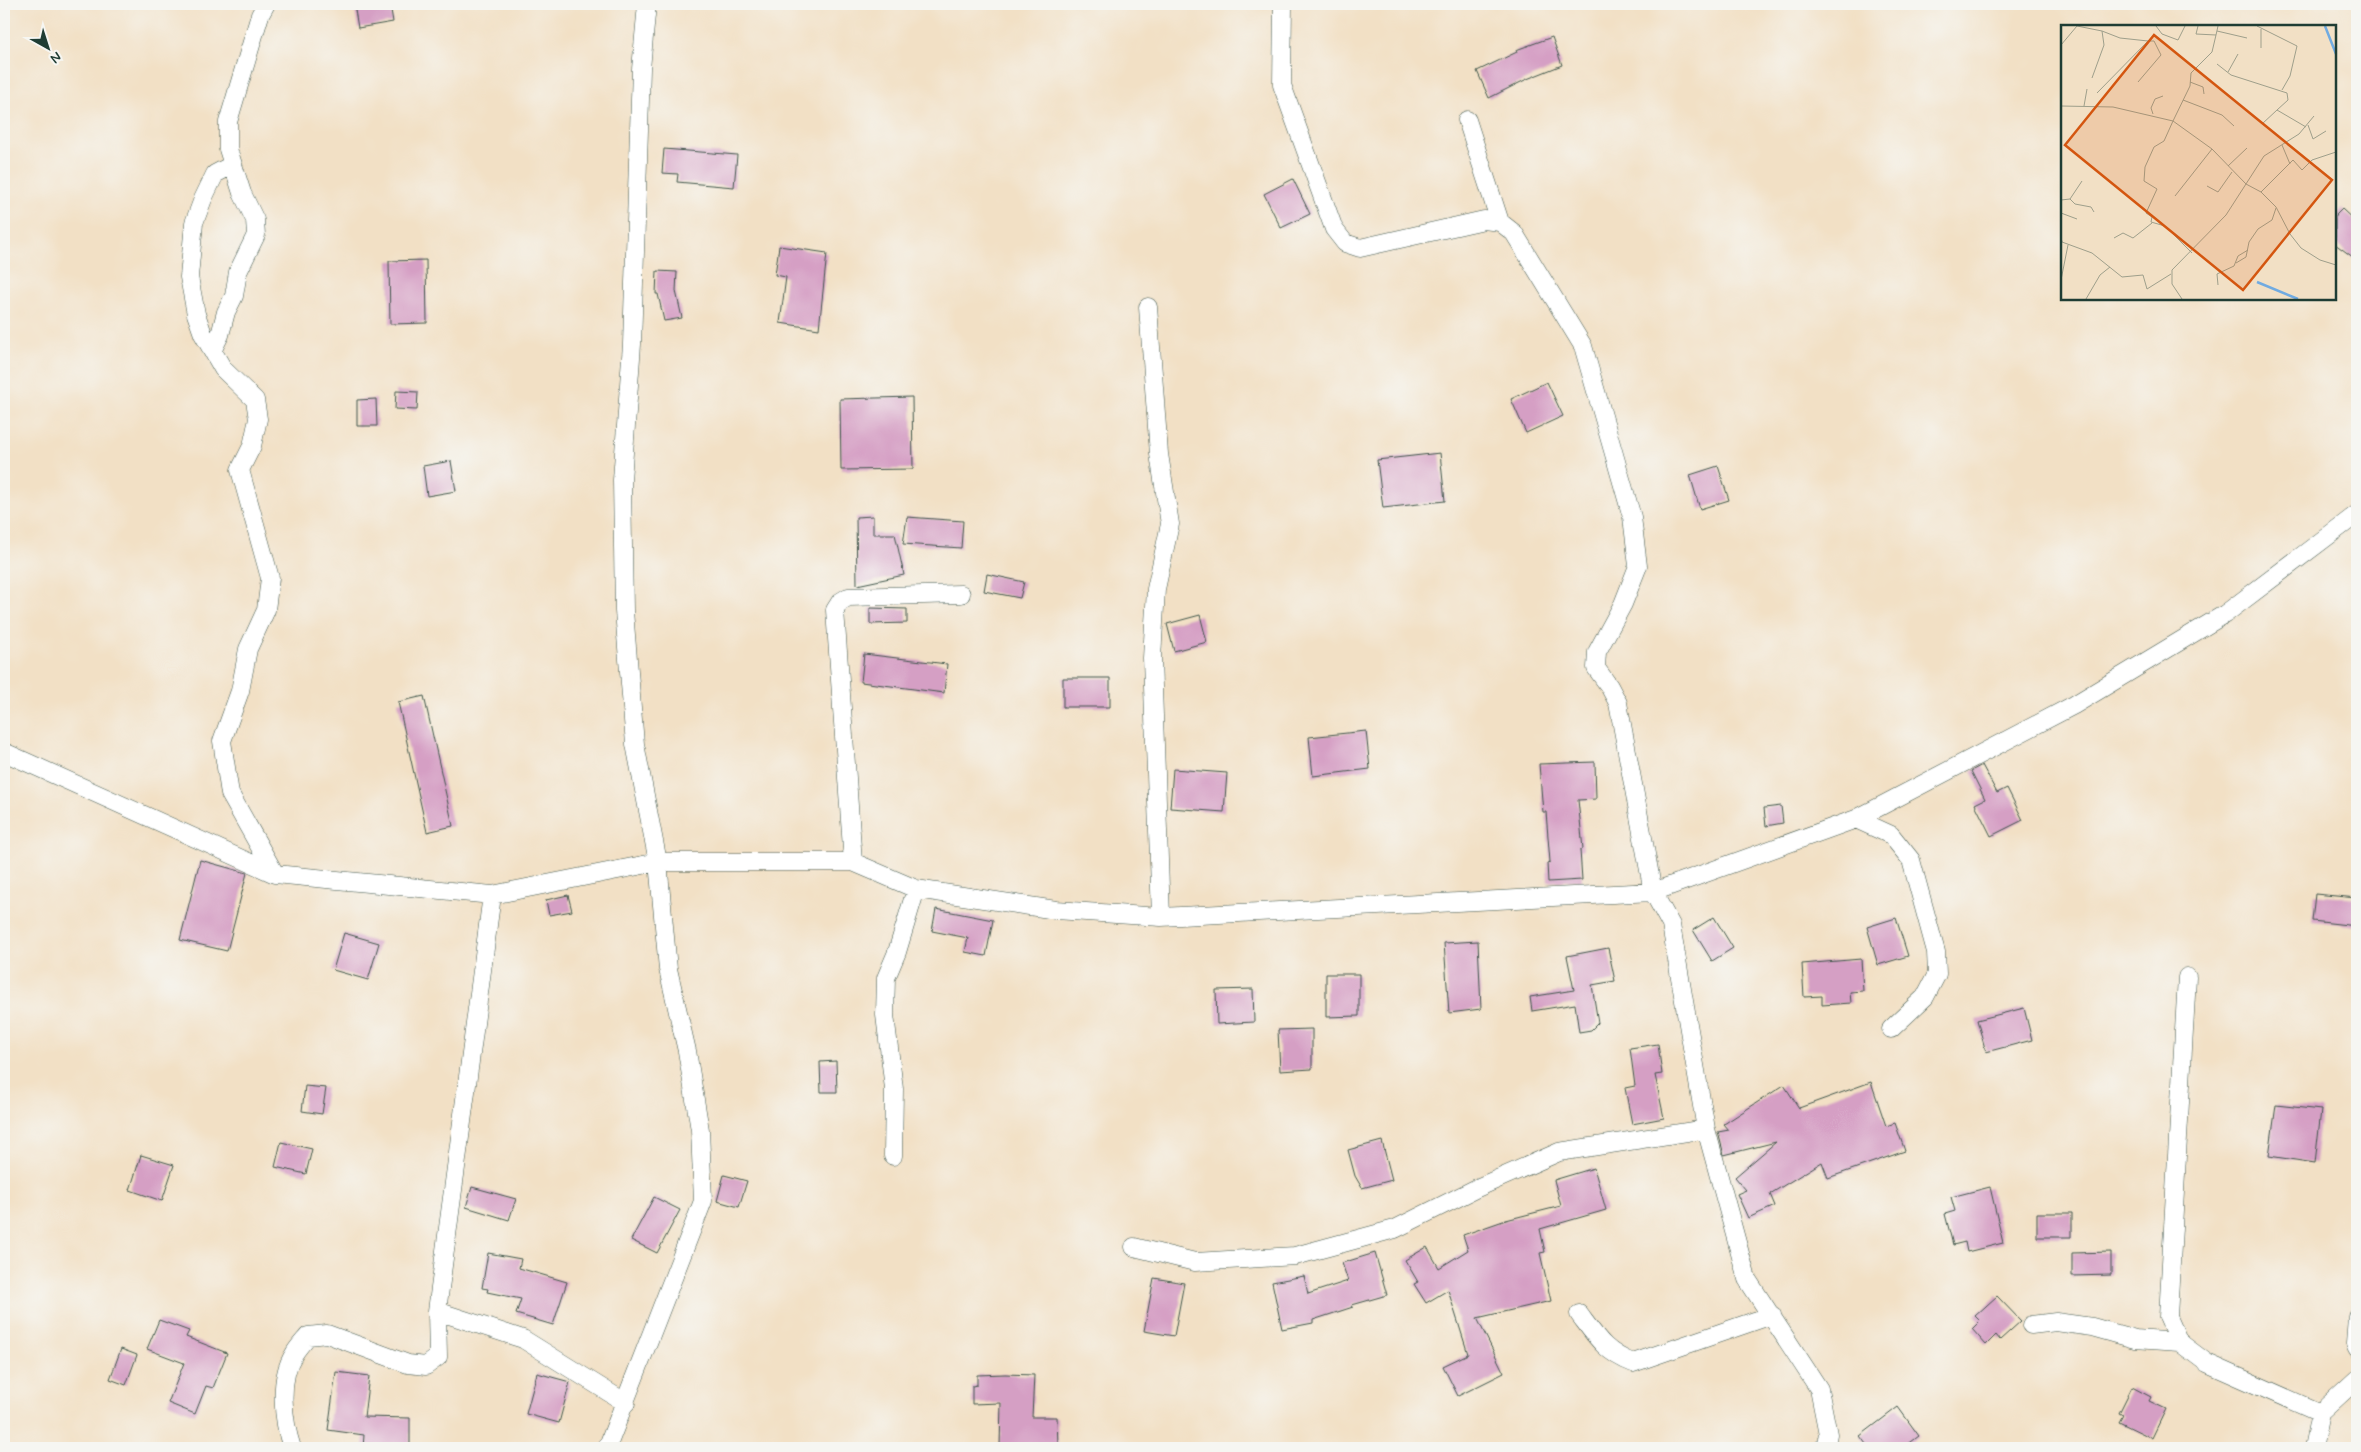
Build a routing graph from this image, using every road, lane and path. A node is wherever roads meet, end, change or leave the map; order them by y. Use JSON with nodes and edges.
{"nodes":[{"id":1,"x":266,"y":4,"type":"edge"},
{"id":2,"x":648,"y":4,"type":"edge"},
{"id":3,"x":1283,"y":4,"type":"edge"},
{"id":4,"x":1467,"y":120,"type":"dead end"},
{"id":5,"x":232,"y":165,"type":"junction"},
{"id":6,"x":1500,"y":222,"type":"junction"},
{"id":7,"x":1148,"y":307,"type":"dead end"},
{"id":8,"x":212,"y":351,"type":"junction"},
{"id":9,"x":2357,"y":514,"type":"edge"},
{"id":10,"x":961,"y":594,"type":"dead end"},
{"id":11,"x":4,"y":752,"type":"edge"},
{"id":12,"x":1856,"y":819,"type":"junction"},
{"id":13,"x":658,"y":862,"type":"junction"},
{"id":14,"x":853,"y":862,"type":"junction"},
{"id":15,"x":275,"y":874,"type":"junction"},
{"id":16,"x":916,"y":889,"type":"junction"},
{"id":17,"x":1653,"y":892,"type":"junction"},
{"id":18,"x":492,"y":895,"type":"junction"},
{"id":19,"x":1161,"y":917,"type":"junction"},
{"id":20,"x":2187,"y":977,"type":"dead end"},
{"id":21,"x":1891,"y":1029,"type":"dead end"},
{"id":22,"x":1706,"y":1129,"type":"junction"},
{"id":23,"x":893,"y":1156,"type":"dead end"},
{"id":24,"x":1134,"y":1247,"type":"dead end"},
{"id":25,"x":437,"y":1311,"type":"junction"},
{"id":26,"x":1579,"y":1314,"type":"dead end"},
{"id":27,"x":1772,"y":1315,"type":"junction"},
{"id":28,"x":2357,"y":1317,"type":"edge"},
{"id":29,"x":2032,"y":1325,"type":"dead end"},
{"id":30,"x":2178,"y":1342,"type":"junction"},
{"id":31,"x":2357,"y":1348,"type":"edge"},
{"id":32,"x":2357,"y":1379,"type":"edge"},
{"id":33,"x":626,"y":1403,"type":"junction"},
{"id":34,"x":2320,"y":1413,"type":"junction"},
{"id":35,"x":292,"y":1448,"type":"edge"},
{"id":36,"x":607,"y":1448,"type":"edge"},
{"id":37,"x":1825,"y":1448,"type":"edge"},
{"id":38,"x":2313,"y":1448,"type":"edge"}],
"edges":[{"from":1,"to":5,"type":"street"},
{"from":2,"to":13,"type":"street"},
{"from":3,"to":6,"type":"street"},
{"from":4,"to":6,"type":"street"},
{"from":5,"to":8,"type":"street"},
{"from":5,"to":8,"type":"street"},
{"from":6,"to":17,"type":"street"},
{"from":7,"to":19,"type":"street"},
{"from":8,"to":15,"type":"street"},
{"from":9,"to":12,"type":"street"},
{"from":10,"to":14,"type":"street"},
{"from":11,"to":15,"type":"street"},
{"from":12,"to":17,"type":"street"},
{"from":12,"to":21,"type":"street"},
{"from":13,"to":14,"type":"street"},
{"from":13,"to":18,"type":"street"},
{"from":13,"to":33,"type":"street"},
{"from":14,"to":16,"type":"street"},
{"from":15,"to":18,"type":"street"},
{"from":16,"to":19,"type":"street"},
{"from":16,"to":23,"type":"street"},
{"from":17,"to":19,"type":"street"},
{"from":17,"to":22,"type":"street"},
{"from":18,"to":25,"type":"street"},
{"from":20,"to":30,"type":"street"},
{"from":22,"to":24,"type":"street"},
{"from":22,"to":27,"type":"street"},
{"from":25,"to":33,"type":"street"},
{"from":25,"to":35,"type":"street"},
{"from":26,"to":27,"type":"street"},
{"from":27,"to":37,"type":"street"},
{"from":28,"to":31,"type":"street"},
{"from":29,"to":30,"type":"street"},
{"from":30,"to":34,"type":"street"},
{"from":32,"to":34,"type":"street"},
{"from":33,"to":36,"type":"street"},
{"from":34,"to":38,"type":"street"}]}
